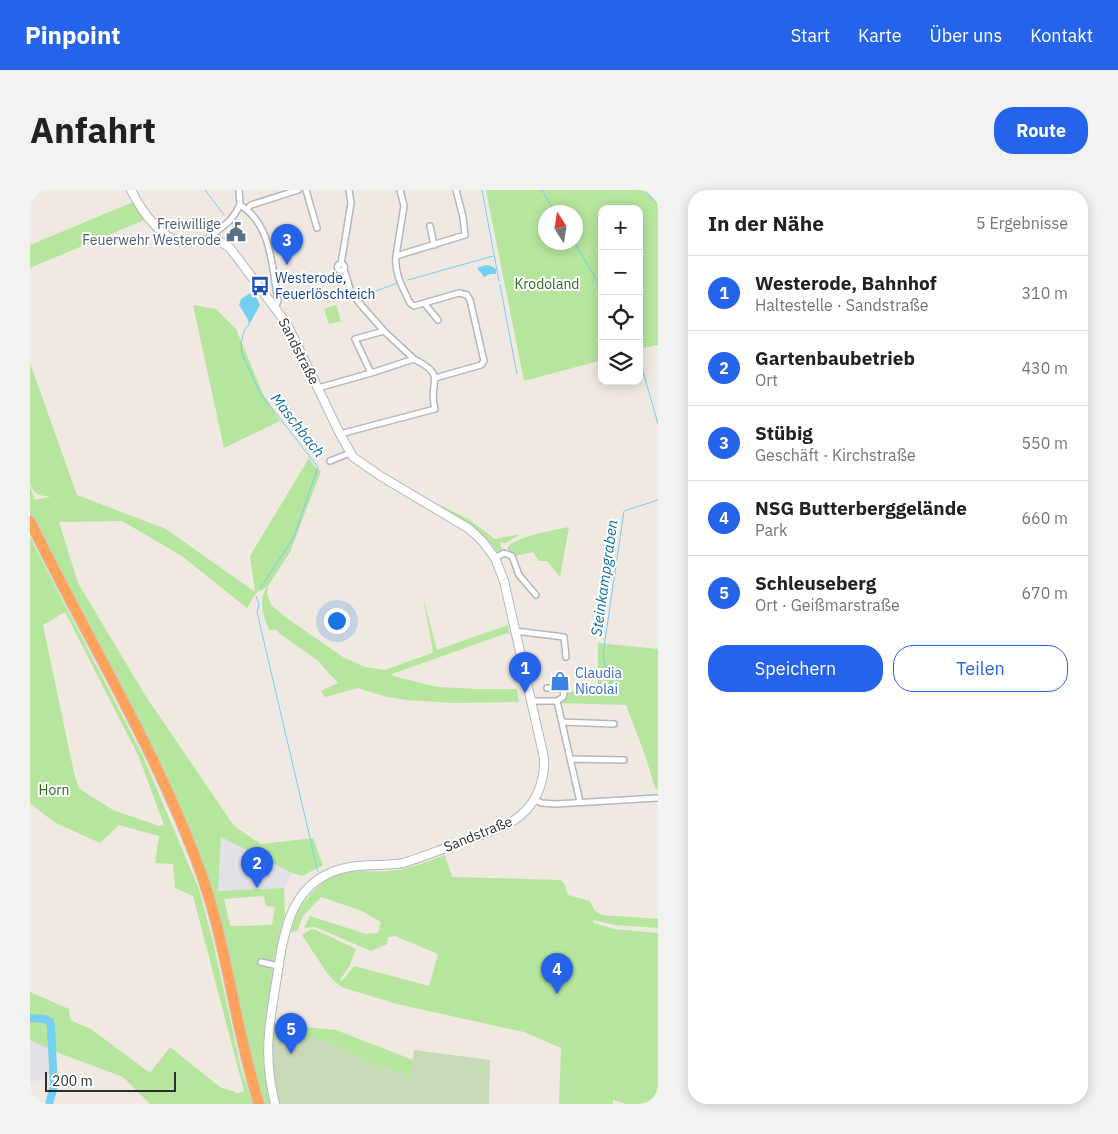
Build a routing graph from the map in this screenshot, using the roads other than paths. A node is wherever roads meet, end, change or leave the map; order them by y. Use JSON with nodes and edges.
{"nodes":[{"id":1,"x":131,"y":190,"type":"edge"},
{"id":2,"x":238,"y":190,"type":"edge"},
{"id":3,"x":298,"y":190,"type":"edge"},
{"id":4,"x":306,"y":190,"type":"edge"},
{"id":5,"x":349,"y":190,"type":"edge"},
{"id":6,"x":400,"y":190,"type":"edge"},
{"id":7,"x":456,"y":190,"type":"edge"},
{"id":8,"x":240,"y":205,"type":"junction"},
{"id":9,"x":247,"y":209,"type":"junction"},
{"id":10,"x":430,"y":226,"type":"dead end"},
{"id":11,"x":317,"y":228,"type":"dead end"},
{"id":12,"x":212,"y":239,"type":"junction"},
{"id":13,"x":434,"y":245,"type":"junction"},
{"id":14,"x":396,"y":256,"type":"junction"},
{"id":15,"x":425,"y":304,"type":"junction"},
{"id":16,"x":275,"y":308,"type":"junction"},
{"id":17,"x":438,"y":320,"type":"dead end"},
{"id":18,"x":384,"y":331,"type":"junction"},
{"id":19,"x":414,"y":359,"type":"junction"},
{"id":20,"x":371,"y":373,"type":"junction"},
{"id":21,"x":435,"y":378,"type":"junction"},
{"id":22,"x":318,"y":388,"type":"junction"},
{"id":23,"x":340,"y":434,"type":"junction"},
{"id":24,"x":350,"y":453,"type":"junction"},
{"id":25,"x":330,"y":462,"type":"dead end"},
{"id":26,"x":30,"y":525,"type":"edge"},
{"id":27,"x":495,"y":558,"type":"junction"},
{"id":28,"x":536,"y":595,"type":"dead end"},
{"id":29,"x":516,"y":631,"type":"junction"},
{"id":30,"x":566,"y":657,"type":"dead end"},
{"id":31,"x":547,"y":688,"type":"dead end"},
{"id":32,"x":531,"y":700,"type":"junction"},
{"id":33,"x":557,"y":701,"type":"junction"},
{"id":34,"x":562,"y":722,"type":"junction"},
{"id":35,"x":614,"y":724,"type":"dead end"},
{"id":36,"x":570,"y":758,"type":"junction"},
{"id":37,"x":624,"y":760,"type":"dead end"},
{"id":38,"x":658,"y":798,"type":"edge"},
{"id":39,"x":535,"y":800,"type":"junction"},
{"id":40,"x":580,"y":802,"type":"junction"},
{"id":41,"x":261,"y":962,"type":"dead end"},
{"id":42,"x":278,"y":966,"type":"junction"},
{"id":43,"x":225,"y":967,"type":"junction"},
{"id":44,"x":255,"y":1104,"type":"edge"},
{"id":45,"x":259,"y":1104,"type":"edge"},
{"id":46,"x":275,"y":1104,"type":"edge"}],
"edges":[{"from":1,"to":12,"type":"street"},
{"from":2,"to":8,"type":"street"},
{"from":3,"to":9,"type":"street"},
{"from":4,"to":11,"type":"street"},
{"from":5,"to":18,"type":"street"},
{"from":6,"to":14,"type":"street"},
{"from":7,"to":13,"type":"street"},
{"from":8,"to":9,"type":"street"},
{"from":8,"to":12,"type":"street"},
{"from":9,"to":16,"type":"street"},
{"from":10,"to":13,"type":"street"},
{"from":12,"to":16,"type":"street","name":"Sandstraße"},
{"from":13,"to":14,"type":"street"},
{"from":14,"to":15,"type":"street"},
{"from":15,"to":17,"type":"street"},
{"from":15,"to":21,"type":"street"},
{"from":16,"to":22,"type":"street","name":"Sandstraße"},
{"from":18,"to":19,"type":"street"},
{"from":18,"to":20,"type":"street"},
{"from":19,"to":20,"type":"street"},
{"from":19,"to":21,"type":"street"},
{"from":20,"to":22,"type":"street"},
{"from":21,"to":23,"type":"street"},
{"from":22,"to":23,"type":"street","name":"Sandstraße"},
{"from":23,"to":24,"type":"street","name":"Sandstraße"},
{"from":24,"to":25,"type":"street"},
{"from":24,"to":27,"type":"street","name":"Sandstraße"},
{"from":26,"to":43,"type":"highway"},
{"from":27,"to":28,"type":"street"},
{"from":27,"to":29,"type":"street","name":"Sandstraße"},
{"from":29,"to":30,"type":"street"},
{"from":29,"to":32,"type":"street","name":"Sandstraße"},
{"from":31,"to":33,"type":"street"},
{"from":32,"to":33,"type":"street"},
{"from":32,"to":39,"type":"street","name":"Sandstraße"},
{"from":33,"to":34,"type":"street"},
{"from":34,"to":35,"type":"street"},
{"from":34,"to":36,"type":"street"},
{"from":36,"to":37,"type":"street"},
{"from":36,"to":40,"type":"street"},
{"from":38,"to":40,"type":"street"},
{"from":39,"to":40,"type":"street"},
{"from":39,"to":42,"type":"street","name":"Sandstraße"},
{"from":41,"to":42,"type":"street"},
{"from":42,"to":46,"type":"street","name":"Sandstraße"},
{"from":43,"to":44,"type":"highway"},
{"from":43,"to":45,"type":"highway"}]}
